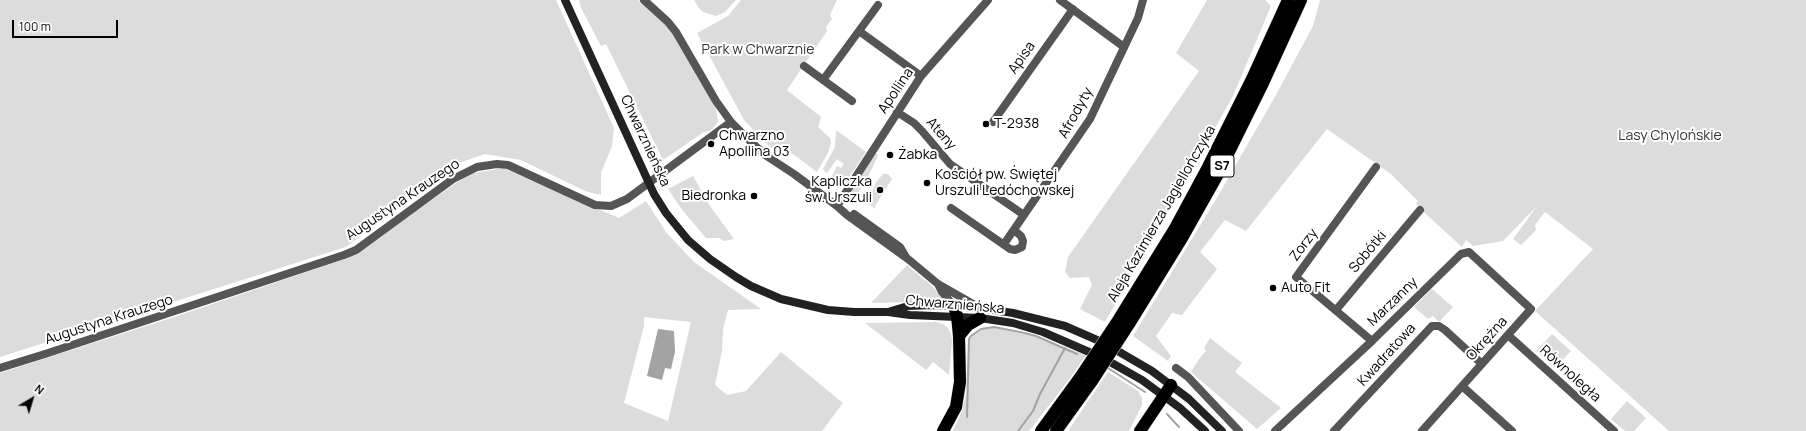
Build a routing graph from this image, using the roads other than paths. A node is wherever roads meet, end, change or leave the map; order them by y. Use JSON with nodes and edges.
{"nodes":[{"id":1,"x":565,"y":0,"type":"edge"},
{"id":2,"x":644,"y":0,"type":"edge"},
{"id":3,"x":988,"y":0,"type":"edge"},
{"id":4,"x":1060,"y":0,"type":"edge"},
{"id":5,"x":1143,"y":0,"type":"edge"},
{"id":6,"x":1288,"y":0,"type":"edge"},
{"id":7,"x":1301,"y":0,"type":"edge"},
{"id":8,"x":878,"y":5,"type":"dead end"},
{"id":9,"x":1073,"y":9,"type":"junction"},
{"id":10,"x":859,"y":31,"type":"junction"},
{"id":11,"x":1124,"y":47,"type":"junction"},
{"id":12,"x":804,"y":66,"type":"dead end"},
{"id":13,"x":921,"y":76,"type":"junction"},
{"id":14,"x":823,"y":80,"type":"junction"},
{"id":15,"x":852,"y":101,"type":"dead end"},
{"id":16,"x":897,"y":112,"type":"junction"},
{"id":17,"x":731,"y":122,"type":"junction"},
{"id":18,"x":993,"y":122,"type":"dead end"},
{"id":19,"x":1376,"y":167,"type":"dead end"},
{"id":20,"x":648,"y":183,"type":"junction"},
{"id":21,"x":838,"y":206,"type":"junction"},
{"id":22,"x":951,"y":208,"type":"dead end"},
{"id":23,"x":1420,"y":210,"type":"dead end"},
{"id":24,"x":1024,"y":215,"type":"junction"},
{"id":25,"x":1014,"y":230,"type":"junction"},
{"id":26,"x":1004,"y":244,"type":"junction"},
{"id":27,"x":938,"y":284,"type":"junction"},
{"id":28,"x":1531,"y":309,"type":"joint"},
{"id":29,"x":1336,"y":310,"type":"junction"},
{"id":30,"x":955,"y":311,"type":"junction"},
{"id":31,"x":980,"y":313,"type":"junction"},
{"id":32,"x":1124,"y":322,"type":"junction"},
{"id":33,"x":1508,"y":335,"type":"junction"},
{"id":34,"x":959,"y":336,"type":"junction"},
{"id":35,"x":1372,"y":341,"type":"junction"},
{"id":36,"x":1482,"y":364,"type":"junction"},
{"id":37,"x":0,"y":368,"type":"edge"},
{"id":38,"x":1176,"y":368,"type":"dead end"},
{"id":39,"x":1086,"y":378,"type":"junction"},
{"id":40,"x":1171,"y":385,"type":"junction"},
{"id":41,"x":1462,"y":386,"type":"junction"},
{"id":42,"x":1163,"y":395,"type":"junction"},
{"id":43,"x":943,"y":431,"type":"edge"},
{"id":44,"x":1041,"y":431,"type":"edge"},
{"id":45,"x":1056,"y":431,"type":"edge"},
{"id":46,"x":1140,"y":431,"type":"edge"},
{"id":47,"x":1205,"y":431,"type":"edge"},
{"id":48,"x":1222,"y":431,"type":"edge"},
{"id":49,"x":1239,"y":431,"type":"edge"},
{"id":50,"x":1275,"y":431,"type":"edge"},
{"id":51,"x":1334,"y":431,"type":"edge"},
{"id":52,"x":1422,"y":431,"type":"edge"},
{"id":53,"x":1512,"y":431,"type":"edge"},
{"id":54,"x":1614,"y":431,"type":"edge"}],
"edges":[{"from":1,"to":20,"type":"main road","name":"Chwarznieńska"},
{"from":2,"to":17,"type":"street","name":"Chwarznieńska"},
{"from":3,"to":13,"type":"street","name":"Apollina"},
{"from":4,"to":9,"type":"street"},
{"from":5,"to":11,"type":"street","name":"Afrodyty"},
{"from":6,"to":32,"type":"highway","name":"Aleja Kazimierza Jagiellończyka","number":"S7"},
{"from":7,"to":32,"type":"highway","name":"Aleja Kazimierza Jagiellończyka","number":"S7"},
{"from":8,"to":10,"type":"street"},
{"from":9,"to":11,"type":"street"},
{"from":9,"to":18,"type":"street","name":"Apisa"},
{"from":10,"to":13,"type":"street"},
{"from":10,"to":14,"type":"street"},
{"from":11,"to":24,"type":"street","name":"Afrodyty"},
{"from":12,"to":14,"type":"street"},
{"from":13,"to":16,"type":"street","name":"Apollina"},
{"from":14,"to":15,"type":"street"},
{"from":16,"to":21,"type":"street","name":"Apollina"},
{"from":16,"to":24,"type":"street","name":"Ateny"},
{"from":17,"to":20,"type":"street","name":"Augustyna Krauzego"},
{"from":17,"to":21,"type":"street","name":"Chwarznieńska"},
{"from":19,"to":29,"type":"street","name":"Zorzy"},
{"from":20,"to":30,"type":"main road","name":"Chwarznieńska"},
{"from":20,"to":37,"type":"street","name":"Augustyna Krauzego"},
{"from":21,"to":27,"type":"street","name":"Chwarznieńska"},
{"from":22,"to":26,"type":"street"},
{"from":23,"to":29,"type":"street","name":"Sobótki"},
{"from":24,"to":25,"type":"street","name":"Afrodyty"},
{"from":25,"to":26,"type":"street","name":"Afrodyty"},
{"from":25,"to":26,"type":"street"},
{"from":27,"to":30,"type":"street","name":"Chwarznieńska"},
{"from":27,"to":31,"type":"street","name":"Chwarznieńska"},
{"from":28,"to":33,"type":"street","name":"Okrężna"},
{"from":28,"to":35,"type":"street","name":"Marzanny"},
{"from":29,"to":35,"type":"street","name":"Zorzy"},
{"from":30,"to":31,"type":"main road","name":"Chwarznieńska"},
{"from":30,"to":34,"type":"highway"},
{"from":31,"to":34,"type":"highway"},
{"from":31,"to":40,"type":"main road","name":"Chwarznieńska"},
{"from":31,"to":42,"type":"main road","name":"Chwarznieńska"},
{"from":32,"to":39,"type":"highway","name":"Aleja Kazimierza Jagiellończyka","number":"S7","bridge":true},
{"from":33,"to":36,"type":"street","name":"Okrężna"},
{"from":33,"to":54,"type":"street","name":"Równoległa"},
{"from":34,"to":43,"type":"highway"},
{"from":35,"to":50,"type":"street","name":"Marzanny"},
{"from":36,"to":41,"type":"street","name":"Okrężna"},
{"from":36,"to":51,"type":"street","name":"Kwadratowa"},
{"from":38,"to":49,"type":"street"},
{"from":39,"to":44,"type":"highway","name":"Aleja Kazimierza Jagiellończyka","number":"S7"},
{"from":39,"to":45,"type":"highway","name":"Aleja Kazimierza Jagiellończyka","number":"S7"},
{"from":40,"to":42,"type":"highway"},
{"from":40,"to":48,"type":"main road","name":"Chwarznieńska"},
{"from":41,"to":52,"type":"street","name":"Okrężna"},
{"from":41,"to":53,"type":"street"},
{"from":42,"to":46,"type":"highway"},
{"from":42,"to":47,"type":"main road","name":"Chwarznieńska"}]}
